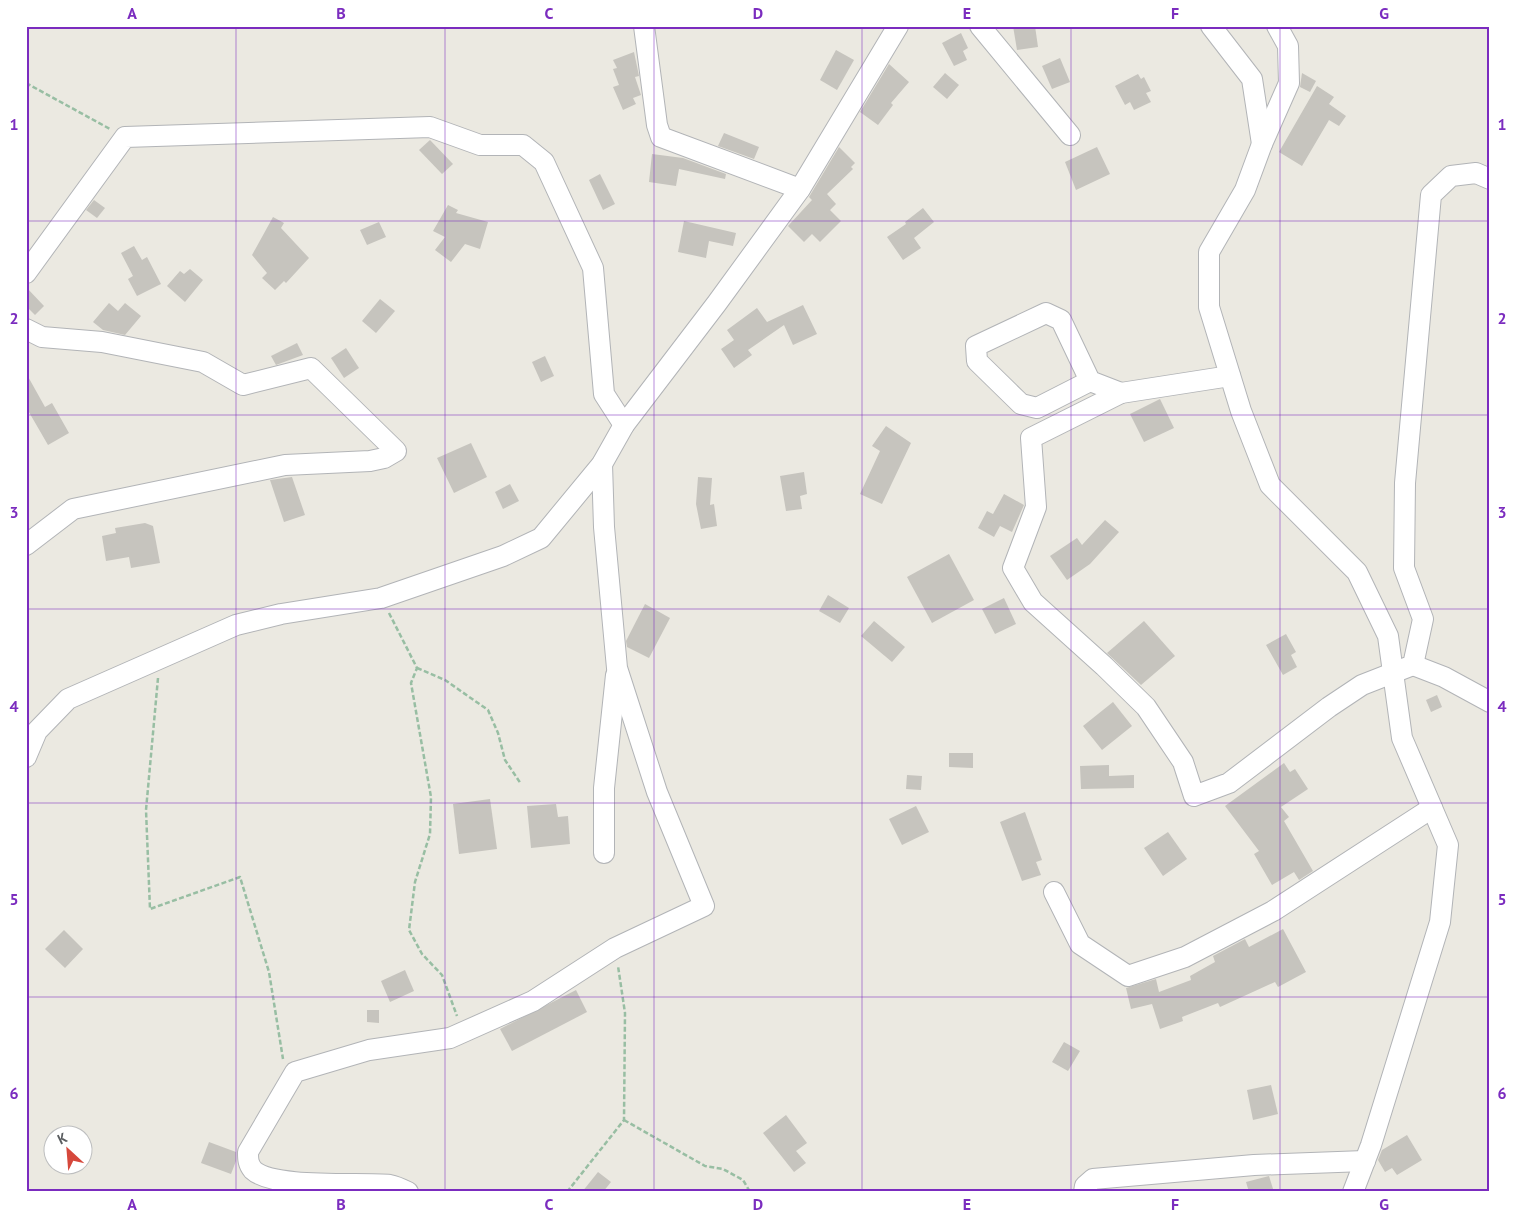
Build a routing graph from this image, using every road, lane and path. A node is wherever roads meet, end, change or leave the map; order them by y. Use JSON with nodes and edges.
{"nodes":[{"id":1,"x":644,"y":26,"type":"edge"},
{"id":2,"x":898,"y":26,"type":"edge"},
{"id":3,"x":980,"y":26,"type":"edge"},
{"id":4,"x":1211,"y":26,"type":"edge"},
{"id":5,"x":1278,"y":26,"type":"edge"},
{"id":6,"x":26,"y":83,"type":"edge"},
{"id":7,"x":1070,"y":135,"type":"dead end"},
{"id":8,"x":125,"y":137,"type":"junction"},
{"id":9,"x":1262,"y":144,"type":"junction"},
{"id":10,"x":1490,"y":179,"type":"edge"},
{"id":11,"x":800,"y":188,"type":"junction"},
{"id":12,"x":26,"y":274,"type":"edge"},
{"id":13,"x":26,"y":329,"type":"edge"},
{"id":14,"x":1230,"y":376,"type":"junction"},
{"id":15,"x":1090,"y":381,"type":"junction"},
{"id":16,"x":1121,"y":393,"type":"junction"},
{"id":17,"x":624,"y":426,"type":"junction"},
{"id":18,"x":602,"y":464,"type":"junction"},
{"id":19,"x":26,"y":545,"type":"edge"},
{"id":20,"x":382,"y":598,"type":"junction"},
{"id":21,"x":159,"y":659,"type":"junction"},
{"id":22,"x":1413,"y":665,"type":"junction"},
{"id":23,"x":417,"y":668,"type":"junction"},
{"id":24,"x":617,"y":668,"type":"junction"},
{"id":25,"x":1394,"y":674,"type":"junction"},
{"id":26,"x":1490,"y":702,"type":"edge"},
{"id":27,"x":26,"y":757,"type":"edge"},
{"id":28,"x":522,"y":784,"type":"dead end"},
{"id":29,"x":1432,"y":808,"type":"junction"},
{"id":30,"x":604,"y":853,"type":"dead end"},
{"id":31,"x":1054,"y":892,"type":"dead end"},
{"id":32,"x":615,"y":948,"type":"junction"},
{"id":33,"x":462,"y":1032,"type":"junction"},
{"id":34,"x":295,"y":1072,"type":"junction"},
{"id":35,"x":624,"y":1120,"type":"junction"},
{"id":36,"x":1365,"y":1161,"type":"junction"},
{"id":37,"x":408,"y":1192,"type":"edge"},
{"id":38,"x":567,"y":1192,"type":"edge"},
{"id":39,"x":750,"y":1192,"type":"edge"},
{"id":40,"x":1084,"y":1192,"type":"edge"},
{"id":41,"x":1352,"y":1192,"type":"edge"}],
"edges":[{"from":1,"to":11,"type":"street"},
{"from":2,"to":11,"type":"street"},
{"from":3,"to":7,"type":"street"},
{"from":4,"to":9,"type":"street"},
{"from":5,"to":9,"type":"street"},
{"from":6,"to":8,"type":"path"},
{"from":8,"to":12,"type":"street"},
{"from":8,"to":17,"type":"street"},
{"from":9,"to":14,"type":"street"},
{"from":10,"to":22,"type":"street"},
{"from":11,"to":17,"type":"street"},
{"from":13,"to":19,"type":"street"},
{"from":14,"to":16,"type":"street"},
{"from":14,"to":25,"type":"street"},
{"from":15,"to":15,"type":"street"},
{"from":15,"to":16,"type":"street"},
{"from":16,"to":25,"type":"street"},
{"from":17,"to":18,"type":"street"},
{"from":18,"to":20,"type":"street"},
{"from":18,"to":24,"type":"street"},
{"from":20,"to":21,"type":"street"},
{"from":20,"to":23,"type":"path"},
{"from":21,"to":27,"type":"street"},
{"from":21,"to":34,"type":"path"},
{"from":22,"to":25,"type":"street"},
{"from":22,"to":26,"type":"street"},
{"from":23,"to":28,"type":"path"},
{"from":23,"to":33,"type":"path"},
{"from":24,"to":30,"type":"street"},
{"from":24,"to":32,"type":"street"},
{"from":25,"to":29,"type":"street"},
{"from":29,"to":31,"type":"street"},
{"from":29,"to":36,"type":"street"},
{"from":32,"to":33,"type":"street"},
{"from":32,"to":35,"type":"path"},
{"from":33,"to":34,"type":"street"},
{"from":34,"to":37,"type":"street"},
{"from":35,"to":38,"type":"path"},
{"from":35,"to":39,"type":"path"},
{"from":36,"to":40,"type":"street"},
{"from":36,"to":41,"type":"street"}]}
